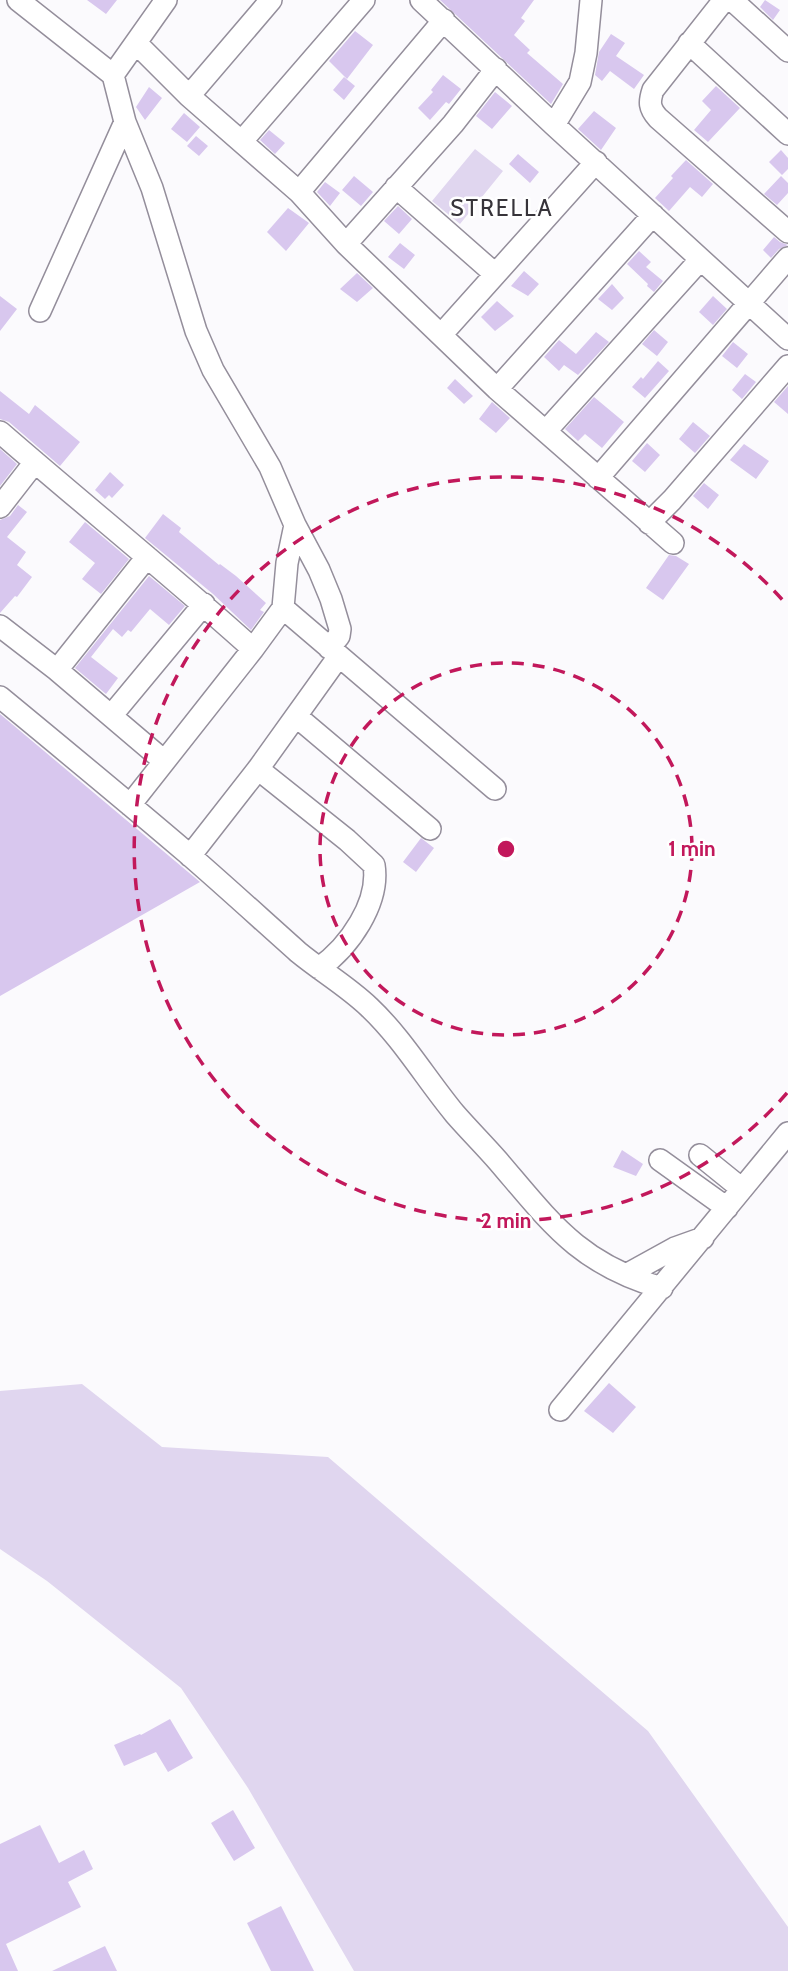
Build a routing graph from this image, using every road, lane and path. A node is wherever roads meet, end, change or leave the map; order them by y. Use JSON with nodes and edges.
{"nodes":[{"id":1,"x":18,"y":0,"type":"edge"},
{"id":2,"x":166,"y":0,"type":"edge"},
{"id":3,"x":271,"y":0,"type":"edge"},
{"id":4,"x":364,"y":0,"type":"edge"},
{"id":5,"x":421,"y":0,"type":"edge"},
{"id":6,"x":591,"y":0,"type":"edge"},
{"id":7,"x":724,"y":0,"type":"edge"},
{"id":8,"x":732,"y":0,"type":"edge"},
{"id":9,"x":444,"y":20,"type":"junction"},
{"id":10,"x":136,"y":43,"type":"junction"},
{"id":11,"x":689,"y":43,"type":"junction"},
{"id":12,"x":788,"y":51,"type":"edge"},
{"id":13,"x":496,"y":69,"type":"junction"},
{"id":14,"x":113,"y":75,"type":"junction"},
{"id":15,"x":189,"y":96,"type":"junction"},
{"id":16,"x":125,"y":122,"type":"junction"},
{"id":17,"x":554,"y":125,"type":"junction"},
{"id":18,"x":788,"y":134,"type":"edge"},
{"id":19,"x":242,"y":141,"type":"junction"},
{"id":20,"x":596,"y":162,"type":"junction"},
{"id":21,"x":396,"y":187,"type":"junction"},
{"id":22,"x":299,"y":192,"type":"junction"},
{"id":23,"x":653,"y":215,"type":"junction"},
{"id":24,"x":788,"y":232,"type":"edge"},
{"id":25,"x":346,"y":244,"type":"junction"},
{"id":26,"x":788,"y":258,"type":"edge"},
{"id":27,"x":700,"y":260,"type":"junction"},
{"id":28,"x":495,"y":274,"type":"junction"},
{"id":29,"x":748,"y":304,"type":"junction"},
{"id":30,"x":40,"y":311,"type":"dead end"},
{"id":31,"x":441,"y":335,"type":"junction"},
{"id":32,"x":788,"y":339,"type":"edge"},
{"id":33,"x":788,"y":366,"type":"edge"},
{"id":34,"x":497,"y":388,"type":"junction"},
{"id":35,"x":546,"y":431,"type":"junction"},
{"id":36,"x":0,"y":432,"type":"edge"},
{"id":37,"x":35,"y":462,"type":"junction"},
{"id":38,"x":598,"y":478,"type":"junction"},
{"id":39,"x":0,"y":507,"type":"edge"},
{"id":40,"x":649,"y":523,"type":"junction"},
{"id":41,"x":295,"y":526,"type":"junction"},
{"id":42,"x":673,"y":543,"type":"dead end"},
{"id":43,"x":147,"y":557,"type":"junction"},
{"id":44,"x":204,"y":604,"type":"junction"},
{"id":45,"x":283,"y":608,"type":"junction"},
{"id":46,"x":0,"y":626,"type":"edge"},
{"id":47,"x":253,"y":649,"type":"junction"},
{"id":48,"x":334,"y":652,"type":"junction"},
{"id":49,"x":57,"y":670,"type":"junction"},
{"id":50,"x":0,"y":697,"type":"edge"},
{"id":51,"x":111,"y":716,"type":"junction"},
{"id":52,"x":296,"y":716,"type":"junction"},
{"id":53,"x":164,"y":761,"type":"junction"},
{"id":54,"x":258,"y":769,"type":"junction"},
{"id":55,"x":495,"y":789,"type":"dead end"},
{"id":56,"x":130,"y":805,"type":"junction"},
{"id":57,"x":430,"y":829,"type":"dead end"},
{"id":58,"x":190,"y":856,"type":"junction"},
{"id":59,"x":319,"y":968,"type":"junction"},
{"id":60,"x":788,"y":1133,"type":"edge"},
{"id":61,"x":699,"y":1155,"type":"dead end"},
{"id":62,"x":660,"y":1160,"type":"dead end"},
{"id":63,"x":742,"y":1189,"type":"junction"},
{"id":64,"x":727,"y":1208,"type":"junction"},
{"id":65,"x":703,"y":1238,"type":"junction"},
{"id":66,"x":626,"y":1275,"type":"junction"},
{"id":67,"x":662,"y":1288,"type":"junction"},
{"id":68,"x":560,"y":1410,"type":"dead end"}],
"edges":[{"from":1,"to":14,"type":"street"},
{"from":2,"to":10,"type":"street"},
{"from":3,"to":15,"type":"street"},
{"from":4,"to":19,"type":"street"},
{"from":5,"to":9,"type":"street"},
{"from":6,"to":17,"type":"street"},
{"from":7,"to":11,"type":"street"},
{"from":8,"to":12,"type":"street"},
{"from":9,"to":13,"type":"street"},
{"from":9,"to":22,"type":"street"},
{"from":10,"to":14,"type":"street"},
{"from":10,"to":15,"type":"street"},
{"from":11,"to":18,"type":"street"},
{"from":11,"to":24,"type":"street"},
{"from":13,"to":17,"type":"street"},
{"from":13,"to":21,"type":"street"},
{"from":14,"to":16,"type":"street"},
{"from":15,"to":19,"type":"street"},
{"from":16,"to":30,"type":"street"},
{"from":16,"to":41,"type":"street"},
{"from":17,"to":20,"type":"street"},
{"from":19,"to":22,"type":"street"},
{"from":20,"to":23,"type":"street"},
{"from":20,"to":28,"type":"street"},
{"from":21,"to":25,"type":"street"},
{"from":21,"to":28,"type":"street"},
{"from":22,"to":25,"type":"street"},
{"from":23,"to":27,"type":"street"},
{"from":23,"to":34,"type":"street"},
{"from":25,"to":31,"type":"street"},
{"from":26,"to":29,"type":"street"},
{"from":27,"to":29,"type":"street"},
{"from":27,"to":35,"type":"street"},
{"from":28,"to":31,"type":"street"},
{"from":29,"to":32,"type":"street"},
{"from":29,"to":38,"type":"street"},
{"from":31,"to":34,"type":"street"},
{"from":33,"to":40,"type":"street"},
{"from":34,"to":35,"type":"street"},
{"from":35,"to":38,"type":"street"},
{"from":36,"to":37,"type":"street"},
{"from":37,"to":39,"type":"street"},
{"from":37,"to":43,"type":"street"},
{"from":38,"to":40,"type":"street"},
{"from":40,"to":42,"type":"street"},
{"from":41,"to":45,"type":"street"},
{"from":41,"to":48,"type":"street"},
{"from":43,"to":44,"type":"street"},
{"from":43,"to":49,"type":"street"},
{"from":44,"to":47,"type":"street"},
{"from":44,"to":51,"type":"street"},
{"from":45,"to":47,"type":"street"},
{"from":45,"to":48,"type":"street"},
{"from":46,"to":49,"type":"street"},
{"from":47,"to":53,"type":"street"},
{"from":48,"to":52,"type":"street"},
{"from":48,"to":55,"type":"street"},
{"from":49,"to":51,"type":"street"},
{"from":50,"to":56,"type":"street"},
{"from":51,"to":53,"type":"street"},
{"from":52,"to":54,"type":"street"},
{"from":52,"to":57,"type":"street"},
{"from":53,"to":56,"type":"street"},
{"from":54,"to":58,"type":"street"},
{"from":54,"to":59,"type":"street"},
{"from":56,"to":58,"type":"street"},
{"from":58,"to":59,"type":"street"},
{"from":59,"to":66,"type":"street"},
{"from":60,"to":63,"type":"street"},
{"from":61,"to":63,"type":"street"},
{"from":62,"to":64,"type":"street"},
{"from":63,"to":64,"type":"street"},
{"from":64,"to":65,"type":"street"},
{"from":65,"to":66,"type":"street"},
{"from":65,"to":67,"type":"street"},
{"from":66,"to":67,"type":"street"},
{"from":67,"to":68,"type":"street"}]}
